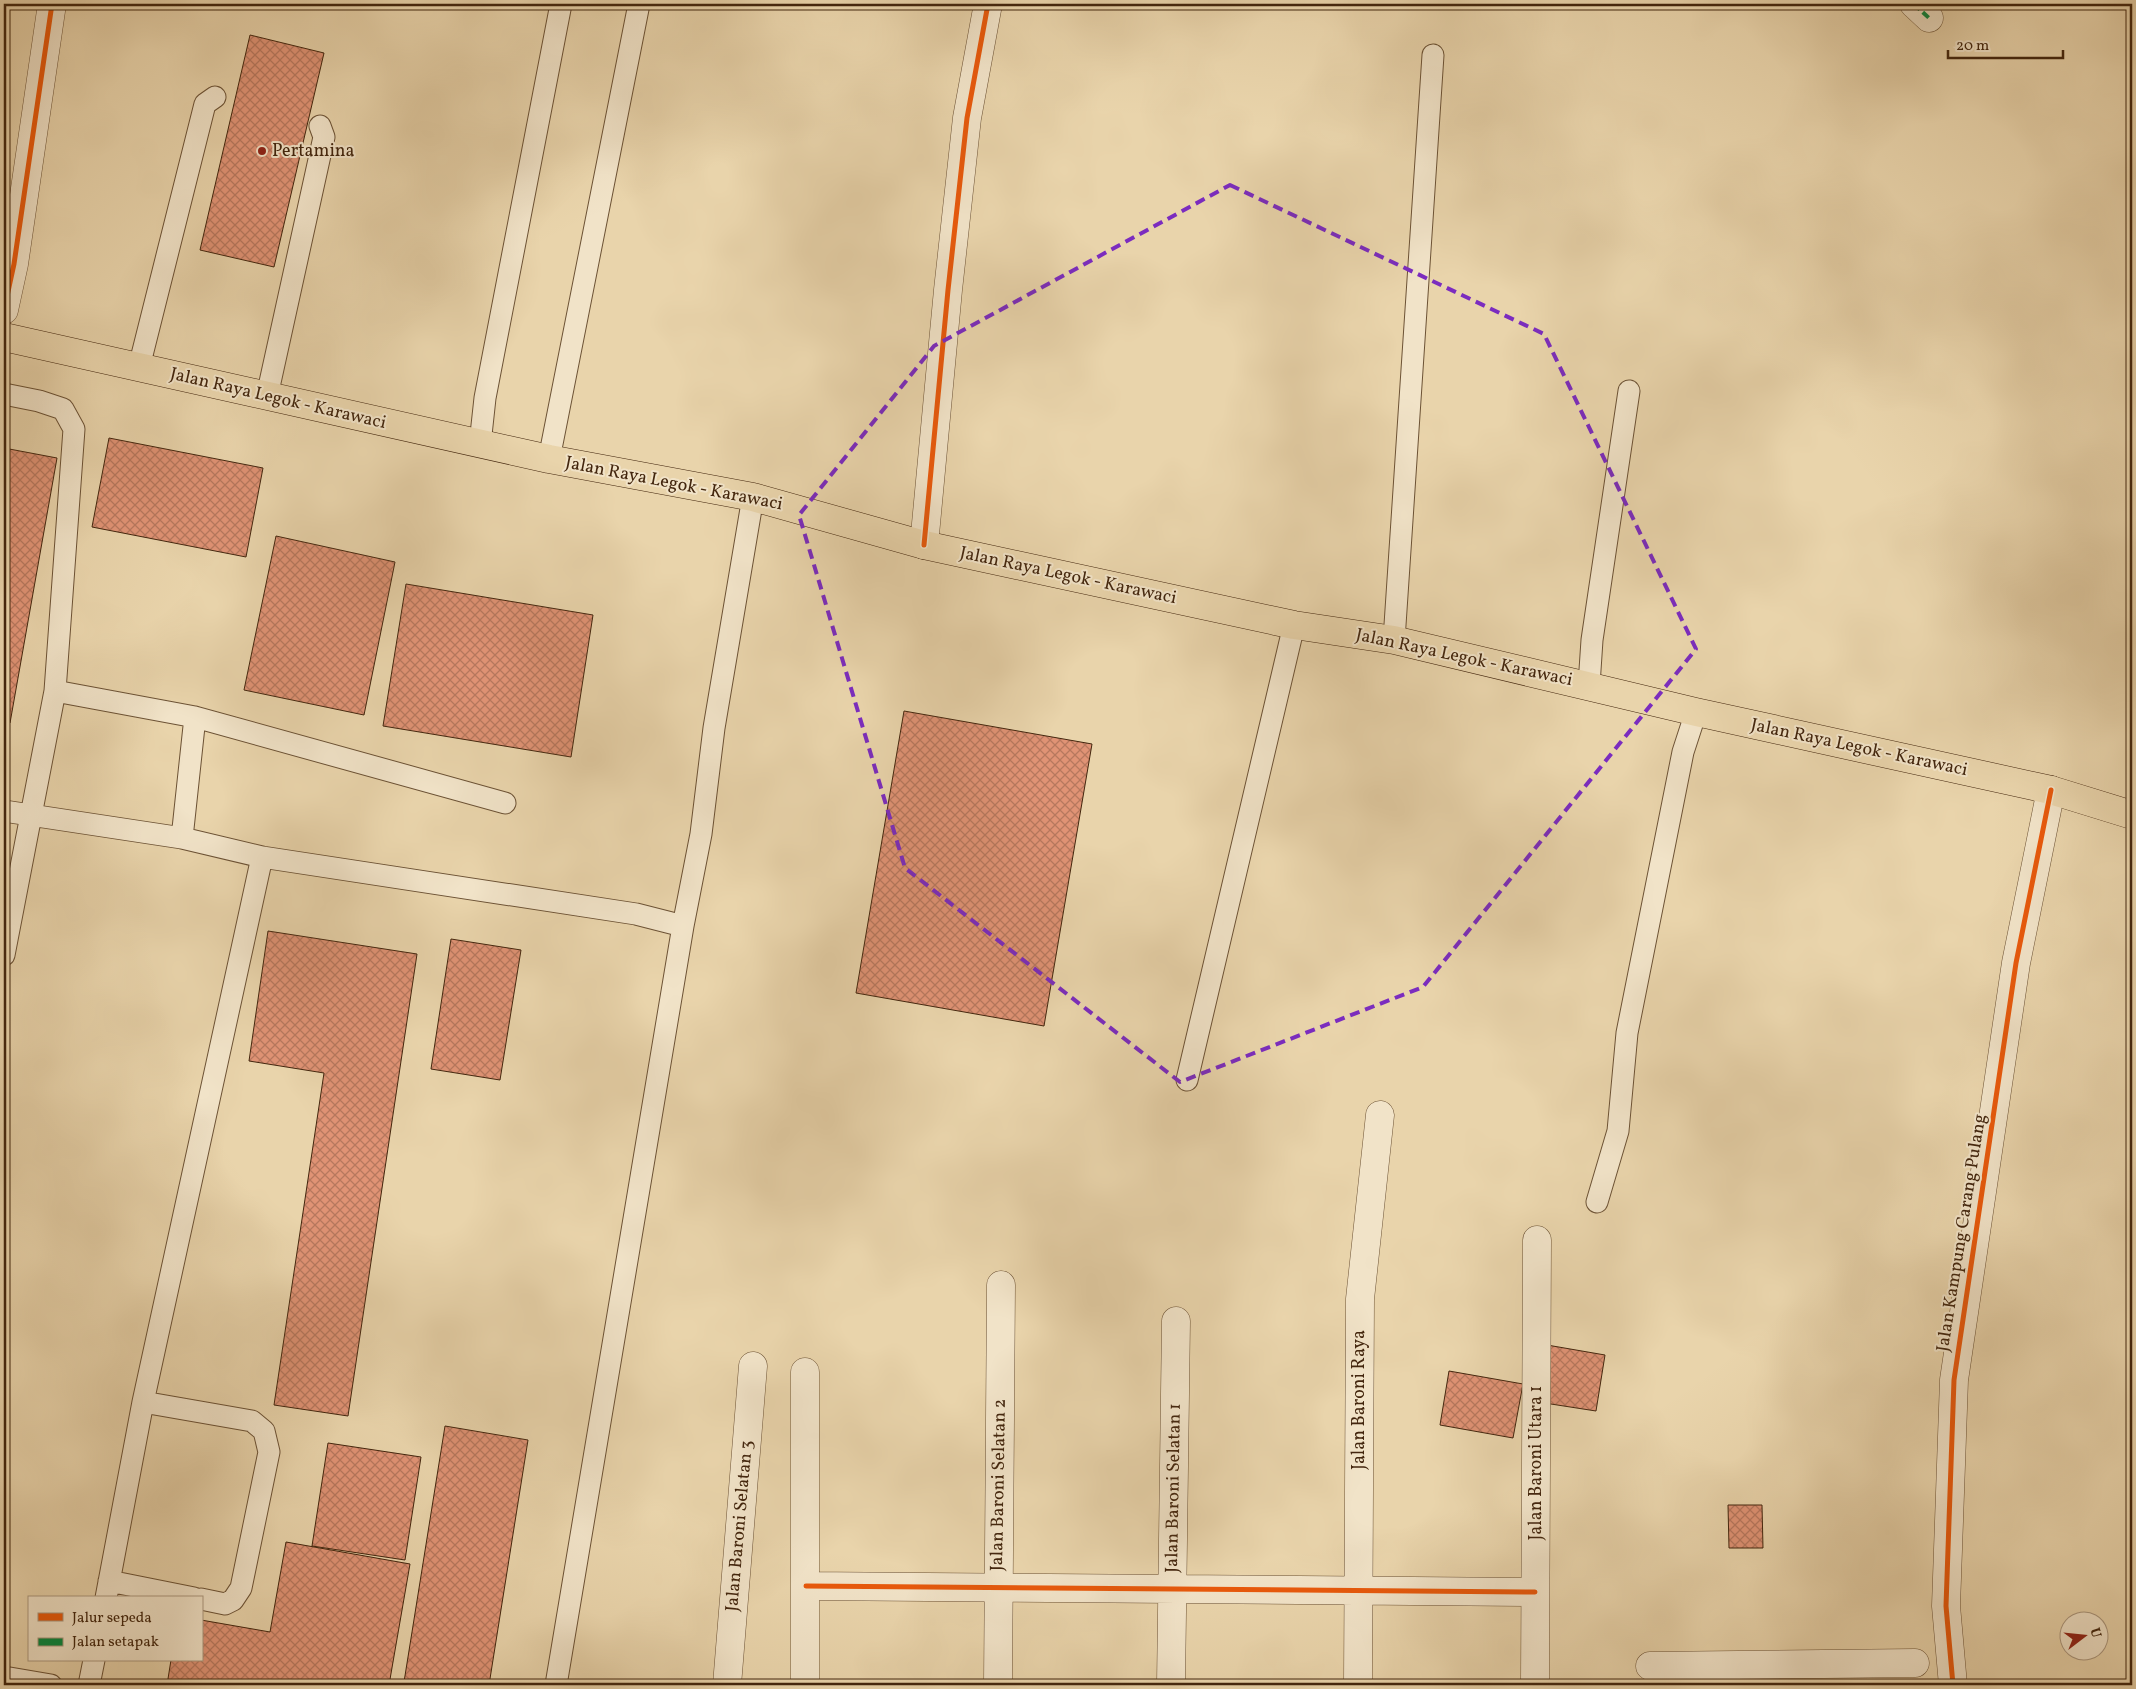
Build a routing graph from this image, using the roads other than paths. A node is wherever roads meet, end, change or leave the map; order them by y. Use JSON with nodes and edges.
{"nodes":[{"id":1,"x":52,"y":4,"type":"edge"},
{"id":2,"x":561,"y":4,"type":"edge"},
{"id":3,"x":640,"y":4,"type":"edge"},
{"id":4,"x":988,"y":4,"type":"edge"},
{"id":5,"x":1433,"y":55,"type":"dead end"},
{"id":6,"x":215,"y":97,"type":"dead end"},
{"id":7,"x":320,"y":126,"type":"dead end"},
{"id":8,"x":4,"y":310,"type":"edge"},
{"id":9,"x":4,"y":337,"type":"edge"},
{"id":10,"x":139,"y":368,"type":"junction"},
{"id":11,"x":1629,"y":391,"type":"dead end"},
{"id":12,"x":4,"y":394,"type":"edge"},
{"id":13,"x":267,"y":396,"type":"junction"},
{"id":14,"x":480,"y":444,"type":"junction"},
{"id":15,"x":549,"y":459,"type":"junction"},
{"id":16,"x":753,"y":497,"type":"junction"},
{"id":17,"x":924,"y":545,"type":"junction"},
{"id":18,"x":1294,"y":625,"type":"junction"},
{"id":19,"x":1394,"y":640,"type":"junction"},
{"id":20,"x":1589,"y":685,"type":"junction"},
{"id":21,"x":55,"y":691,"type":"junction"},
{"id":22,"x":1696,"y":712,"type":"junction"},
{"id":23,"x":195,"y":717,"type":"junction"},
{"id":24,"x":2051,"y":790,"type":"junction"},
{"id":25,"x":506,"y":802,"type":"dead end"},
{"id":26,"x":4,"y":811,"type":"edge"},
{"id":27,"x":30,"y":815,"type":"junction"},
{"id":28,"x":2132,"y":815,"type":"edge"},
{"id":29,"x":182,"y":838,"type":"junction"},
{"id":30,"x":262,"y":857,"type":"junction"},
{"id":31,"x":683,"y":926,"type":"junction"},
{"id":32,"x":4,"y":955,"type":"edge"},
{"id":33,"x":1187,"y":1080,"type":"dead end"},
{"id":34,"x":1380,"y":1115,"type":"dead end"},
{"id":35,"x":1598,"y":1202,"type":"dead end"},
{"id":36,"x":1537,"y":1240,"type":"dead end"},
{"id":37,"x":1001,"y":1285,"type":"dead end"},
{"id":38,"x":1176,"y":1321,"type":"dead end"},
{"id":39,"x":753,"y":1366,"type":"dead end"},
{"id":40,"x":805,"y":1372,"type":"dead end"},
{"id":41,"x":143,"y":1402,"type":"junction"},
{"id":42,"x":806,"y":1586,"type":"junction"},
{"id":43,"x":998,"y":1587,"type":"junction"},
{"id":44,"x":107,"y":1589,"type":"edge"},
{"id":45,"x":1172,"y":1589,"type":"junction"},
{"id":46,"x":1358,"y":1591,"type":"junction"},
{"id":47,"x":1535,"y":1592,"type":"junction"},
{"id":48,"x":175,"y":1596,"type":"edge"},
{"id":49,"x":202,"y":1599,"type":"edge"},
{"id":50,"x":94,"y":1662,"type":"edge"},
{"id":51,"x":1915,"y":1663,"type":"dead end"},
{"id":52,"x":1650,"y":1666,"type":"dead end"},
{"id":53,"x":1726,"y":1675,"type":"edge"},
{"id":54,"x":4,"y":1677,"type":"edge"},
{"id":55,"x":51,"y":1685,"type":"edge"},
{"id":56,"x":89,"y":1685,"type":"edge"},
{"id":57,"x":556,"y":1685,"type":"edge"},
{"id":58,"x":727,"y":1685,"type":"edge"},
{"id":59,"x":805,"y":1685,"type":"edge"},
{"id":60,"x":998,"y":1685,"type":"edge"},
{"id":61,"x":1171,"y":1685,"type":"edge"},
{"id":62,"x":1358,"y":1685,"type":"edge"},
{"id":63,"x":1535,"y":1685,"type":"edge"},
{"id":64,"x":1953,"y":1685,"type":"edge"}],
"edges":[{"from":1,"to":8,"type":"street"},
{"from":2,"to":14,"type":"lane"},
{"from":3,"to":15,"type":"lane"},
{"from":4,"to":17,"type":"street"},
{"from":5,"to":19,"type":"lane"},
{"from":6,"to":10,"type":"lane"},
{"from":7,"to":13,"type":"lane"},
{"from":9,"to":10,"type":"main road","name":"Jalan Raya Legok - Karawaci"},
{"from":10,"to":13,"type":"main road","name":"Jalan Raya Legok - Karawaci"},
{"from":11,"to":20,"type":"lane"},
{"from":12,"to":21,"type":"lane"},
{"from":13,"to":14,"type":"main road","name":"Jalan Raya Legok - Karawaci"},
{"from":14,"to":15,"type":"main road","name":"Jalan Raya Legok - Karawaci"},
{"from":15,"to":16,"type":"main road","name":"Jalan Raya Legok - Karawaci"},
{"from":16,"to":17,"type":"main road","name":"Jalan Raya Legok - Karawaci"},
{"from":16,"to":31,"type":"lane"},
{"from":17,"to":18,"type":"main road","name":"Jalan Raya Legok - Karawaci"},
{"from":18,"to":19,"type":"main road","name":"Jalan Raya Legok - Karawaci"},
{"from":18,"to":33,"type":"lane"},
{"from":19,"to":20,"type":"main road","name":"Jalan Raya Legok - Karawaci"},
{"from":20,"to":22,"type":"main road","name":"Jalan Raya Legok - Karawaci"},
{"from":21,"to":23,"type":"lane"},
{"from":21,"to":27,"type":"lane"},
{"from":22,"to":24,"type":"main road","name":"Jalan Raya Legok - Karawaci"},
{"from":22,"to":35,"type":"lane"},
{"from":23,"to":25,"type":"lane"},
{"from":23,"to":29,"type":"lane"},
{"from":24,"to":28,"type":"main road","name":"Jalan Raya Legok - Karawaci"},
{"from":24,"to":64,"type":"street","name":"Jalan Kampung Carang Pulang"},
{"from":26,"to":27,"type":"lane"},
{"from":27,"to":29,"type":"lane"},
{"from":27,"to":32,"type":"lane"},
{"from":29,"to":30,"type":"lane"},
{"from":30,"to":31,"type":"lane"},
{"from":30,"to":41,"type":"lane"},
{"from":31,"to":57,"type":"lane"},
{"from":34,"to":46,"type":"street","name":"Jalan Baroni Raya"},
{"from":36,"to":47,"type":"street","name":"Jalan Baroni Utara 1"},
{"from":37,"to":43,"type":"street","name":"Jalan Baroni Selatan 2"},
{"from":38,"to":45,"type":"street","name":"Jalan Baroni Selatan 1"},
{"from":39,"to":58,"type":"street","name":"Jalan Baroni Selatan 3"},
{"from":40,"to":42,"type":"street"},
{"from":41,"to":44,"type":"lane"},
{"from":41,"to":49,"type":"lane"},
{"from":42,"to":43,"type":"street"},
{"from":42,"to":59,"type":"street"},
{"from":43,"to":45,"type":"street"},
{"from":43,"to":60,"type":"street","name":"Jalan Baroni Selatan 2"},
{"from":44,"to":48,"type":"lane"},
{"from":45,"to":46,"type":"street"},
{"from":45,"to":61,"type":"street","name":"Jalan Baroni Selatan 1"},
{"from":46,"to":47,"type":"street"},
{"from":46,"to":62,"type":"street","name":"Jalan Baroni Raya"},
{"from":47,"to":63,"type":"street","name":"Jalan Baroni Utara 1"},
{"from":50,"to":56,"type":"lane"},
{"from":51,"to":53,"type":"street"},
{"from":52,"to":53,"type":"street"},
{"from":54,"to":55,"type":"lane"}]}
